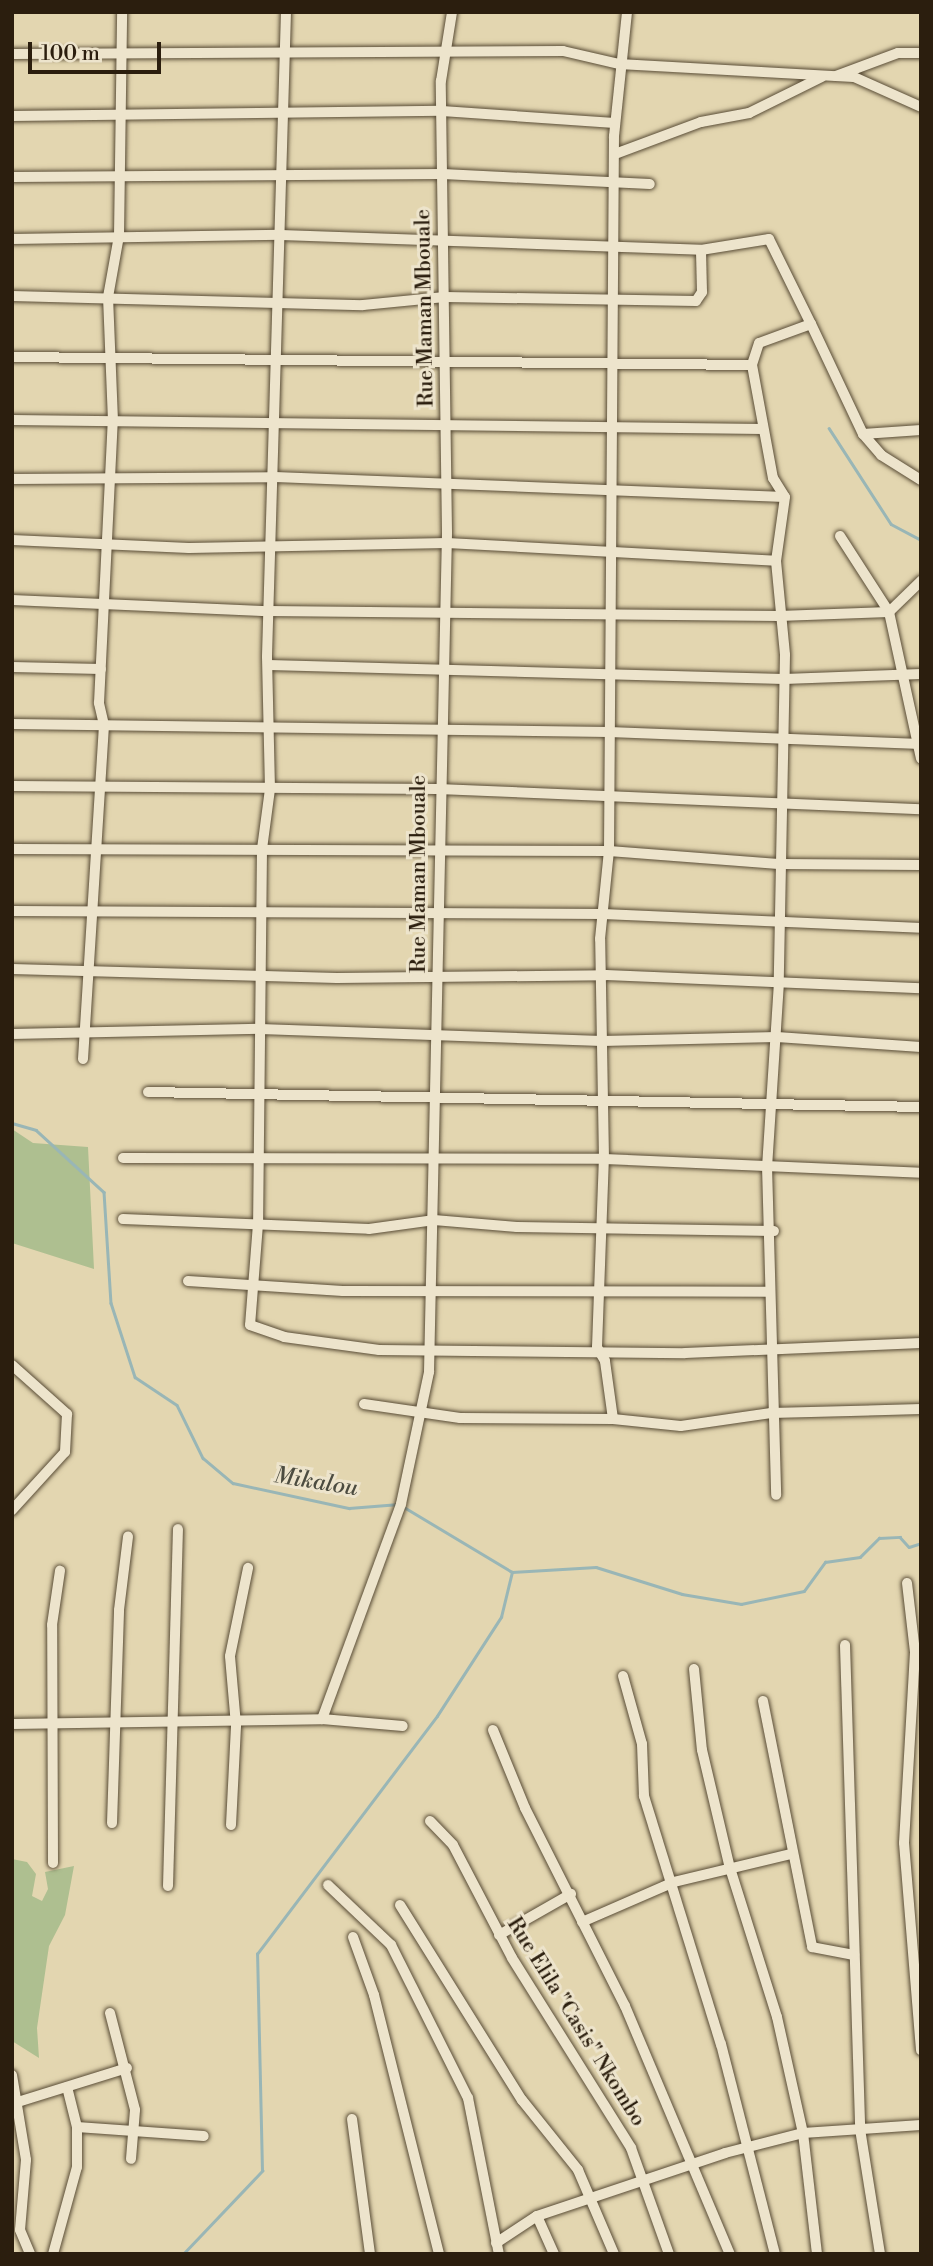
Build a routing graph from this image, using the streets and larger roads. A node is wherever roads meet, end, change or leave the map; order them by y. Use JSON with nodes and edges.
{"nodes":[{"id":1,"x":122,"y":12,"type":"edge"},
{"id":2,"x":286,"y":12,"type":"edge"},
{"id":3,"x":452,"y":12,"type":"edge"},
{"id":4,"x":627,"y":12,"type":"edge"},
{"id":5,"x":921,"y":53,"type":"edge"},
{"id":6,"x":12,"y":54,"type":"edge"},
{"id":7,"x":125,"y":55,"type":"junction"},
{"id":8,"x":285,"y":56,"type":"junction"},
{"id":9,"x":444,"y":56,"type":"junction"},
{"id":10,"x":619,"y":64,"type":"junction"},
{"id":11,"x":823,"y":76,"type":"junction"},
{"id":12,"x":836,"y":76,"type":"junction"},
{"id":13,"x":921,"y":107,"type":"edge"},
{"id":14,"x":442,"y":111,"type":"junction"},
{"id":15,"x":284,"y":113,"type":"junction"},
{"id":16,"x":12,"y":116,"type":"edge"},
{"id":17,"x":123,"y":116,"type":"junction"},
{"id":18,"x":615,"y":123,"type":"junction"},
{"id":19,"x":615,"y":154,"type":"junction"},
{"id":20,"x":282,"y":174,"type":"junction"},
{"id":21,"x":443,"y":174,"type":"junction"},
{"id":22,"x":117,"y":176,"type":"junction"},
{"id":23,"x":12,"y":177,"type":"edge"},
{"id":24,"x":614,"y":184,"type":"junction"},
{"id":25,"x":650,"y":184,"type":"dead end"},
{"id":26,"x":281,"y":235,"type":"junction"},
{"id":27,"x":119,"y":236,"type":"junction"},
{"id":28,"x":444,"y":238,"type":"junction"},
{"id":29,"x":12,"y":239,"type":"edge"},
{"id":30,"x":613,"y":243,"type":"junction"},
{"id":31,"x":701,"y":250,"type":"junction"},
{"id":32,"x":12,"y":296,"type":"edge"},
{"id":33,"x":108,"y":297,"type":"junction"},
{"id":34,"x":445,"y":297,"type":"junction"},
{"id":35,"x":281,"y":299,"type":"junction"},
{"id":36,"x":612,"y":304,"type":"junction"},
{"id":37,"x":811,"y":324,"type":"junction"},
{"id":38,"x":107,"y":356,"type":"junction"},
{"id":39,"x":12,"y":357,"type":"edge"},
{"id":40,"x":275,"y":361,"type":"junction"},
{"id":41,"x":447,"y":361,"type":"junction"},
{"id":42,"x":752,"y":365,"type":"junction"},
{"id":43,"x":612,"y":368,"type":"junction"},
{"id":44,"x":12,"y":420,"type":"edge"},
{"id":45,"x":113,"y":421,"type":"junction"},
{"id":46,"x":274,"y":423,"type":"junction"},
{"id":47,"x":446,"y":424,"type":"junction"},
{"id":48,"x":611,"y":428,"type":"junction"},
{"id":49,"x":763,"y":429,"type":"junction"},
{"id":50,"x":921,"y":430,"type":"edge"},
{"id":51,"x":863,"y":434,"type":"junction"},
{"id":52,"x":275,"y":477,"type":"junction"},
{"id":53,"x":12,"y":479,"type":"edge"},
{"id":54,"x":111,"y":480,"type":"junction"},
{"id":55,"x":921,"y":480,"type":"edge"},
{"id":56,"x":447,"y":485,"type":"junction"},
{"id":57,"x":610,"y":491,"type":"junction"},
{"id":58,"x":785,"y":497,"type":"junction"},
{"id":59,"x":840,"y":536,"type":"dead end"},
{"id":60,"x":12,"y":541,"type":"edge"},
{"id":61,"x":107,"y":543,"type":"junction"},
{"id":62,"x":272,"y":543,"type":"junction"},
{"id":63,"x":447,"y":543,"type":"junction"},
{"id":64,"x":610,"y":551,"type":"junction"},
{"id":65,"x":776,"y":561,"type":"junction"},
{"id":66,"x":921,"y":581,"type":"edge"},
{"id":67,"x":12,"y":600,"type":"edge"},
{"id":68,"x":107,"y":605,"type":"junction"},
{"id":69,"x":444,"y":608,"type":"junction"},
{"id":70,"x":610,"y":610,"type":"junction"},
{"id":71,"x":268,"y":611,"type":"junction"},
{"id":72,"x":889,"y":612,"type":"junction"},
{"id":73,"x":779,"y":615,"type":"junction"},
{"id":74,"x":269,"y":665,"type":"junction"},
{"id":75,"x":12,"y":667,"type":"edge"},
{"id":76,"x":101,"y":669,"type":"junction"},
{"id":77,"x":442,"y":670,"type":"junction"},
{"id":78,"x":609,"y":673,"type":"junction"},
{"id":79,"x":921,"y":674,"type":"edge"},
{"id":80,"x":905,"y":677,"type":"junction"},
{"id":81,"x":784,"y":679,"type":"junction"},
{"id":82,"x":12,"y":724,"type":"edge"},
{"id":83,"x":104,"y":725,"type":"junction"},
{"id":84,"x":267,"y":725,"type":"junction"},
{"id":85,"x":439,"y":730,"type":"junction"},
{"id":86,"x":609,"y":732,"type":"junction"},
{"id":87,"x":782,"y":740,"type":"junction"},
{"id":88,"x":919,"y":744,"type":"edge"},
{"id":89,"x":921,"y":759,"type":"edge"},
{"id":90,"x":101,"y":785,"type":"junction"},
{"id":91,"x":12,"y":786,"type":"edge"},
{"id":92,"x":270,"y":789,"type":"junction"},
{"id":93,"x":438,"y":789,"type":"junction"},
{"id":94,"x":609,"y":794,"type":"junction"},
{"id":95,"x":781,"y":803,"type":"junction"},
{"id":96,"x":921,"y":809,"type":"edge"},
{"id":97,"x":12,"y":849,"type":"edge"},
{"id":98,"x":95,"y":849,"type":"junction"},
{"id":99,"x":262,"y":849,"type":"junction"},
{"id":100,"x":609,"y":851,"type":"junction"},
{"id":101,"x":437,"y":852,"type":"junction"},
{"id":102,"x":779,"y":863,"type":"junction"},
{"id":103,"x":921,"y":864,"type":"edge"},
{"id":104,"x":96,"y":909,"type":"junction"},
{"id":105,"x":12,"y":911,"type":"edge"},
{"id":106,"x":437,"y":914,"type":"junction"},
{"id":107,"x":603,"y":914,"type":"junction"},
{"id":108,"x":262,"y":916,"type":"junction"},
{"id":109,"x":778,"y":923,"type":"junction"},
{"id":110,"x":921,"y":928,"type":"edge"},
{"id":111,"x":12,"y":969,"type":"edge"},
{"id":112,"x":93,"y":972,"type":"junction"},
{"id":113,"x":261,"y":975,"type":"junction"},
{"id":114,"x":606,"y":975,"type":"junction"},
{"id":115,"x":438,"y":976,"type":"junction"},
{"id":116,"x":779,"y":982,"type":"junction"},
{"id":117,"x":921,"y":988,"type":"edge"},
{"id":118,"x":260,"y":1029,"type":"junction"},
{"id":119,"x":86,"y":1032,"type":"junction"},
{"id":120,"x":12,"y":1034,"type":"edge"},
{"id":121,"x":436,"y":1037,"type":"junction"},
{"id":122,"x":778,"y":1037,"type":"junction"},
{"id":123,"x":601,"y":1041,"type":"junction"},
{"id":124,"x":921,"y":1047,"type":"edge"},
{"id":125,"x":83,"y":1059,"type":"dead end"},
{"id":126,"x":148,"y":1092,"type":"dead end"},
{"id":127,"x":259,"y":1097,"type":"junction"},
{"id":128,"x":601,"y":1098,"type":"junction"},
{"id":129,"x":435,"y":1099,"type":"junction"},
{"id":130,"x":774,"y":1104,"type":"junction"},
{"id":131,"x":921,"y":1107,"type":"edge"},
{"id":132,"x":123,"y":1158,"type":"dead end"},
{"id":133,"x":259,"y":1158,"type":"junction"},
{"id":134,"x":429,"y":1158,"type":"junction"},
{"id":135,"x":604,"y":1158,"type":"junction"},
{"id":136,"x":767,"y":1166,"type":"junction"},
{"id":137,"x":921,"y":1173,"type":"edge"},
{"id":138,"x":123,"y":1219,"type":"dead end"},
{"id":139,"x":433,"y":1220,"type":"junction"},
{"id":140,"x":258,"y":1224,"type":"junction"},
{"id":141,"x":601,"y":1224,"type":"junction"},
{"id":142,"x":774,"y":1231,"type":"junction"},
{"id":143,"x":188,"y":1281,"type":"dead end"},
{"id":144,"x":253,"y":1283,"type":"junction"},
{"id":145,"x":430,"y":1287,"type":"junction"},
{"id":146,"x":600,"y":1288,"type":"junction"},
{"id":147,"x":769,"y":1292,"type":"junction"},
{"id":148,"x":921,"y":1343,"type":"edge"},
{"id":149,"x":597,"y":1347,"type":"junction"},
{"id":150,"x":429,"y":1349,"type":"junction"},
{"id":151,"x":768,"y":1349,"type":"junction"},
{"id":152,"x":12,"y":1366,"type":"edge"},
{"id":153,"x":364,"y":1404,"type":"dead end"},
{"id":154,"x":921,"y":1409,"type":"edge"},
{"id":155,"x":424,"y":1412,"type":"junction"},
{"id":156,"x":771,"y":1413,"type":"junction"},
{"id":157,"x":612,"y":1419,"type":"junction"},
{"id":158,"x":776,"y":1495,"type":"dead end"},
{"id":159,"x":12,"y":1510,"type":"edge"},
{"id":160,"x":178,"y":1529,"type":"dead end"},
{"id":161,"x":128,"y":1537,"type":"dead end"},
{"id":162,"x":248,"y":1568,"type":"dead end"},
{"id":163,"x":60,"y":1571,"type":"dead end"},
{"id":164,"x":907,"y":1583,"type":"dead end"},
{"id":165,"x":845,"y":1645,"type":"dead end"},
{"id":166,"x":694,"y":1669,"type":"dead end"},
{"id":167,"x":623,"y":1676,"type":"dead end"},
{"id":168,"x":763,"y":1701,"type":"dead end"},
{"id":169,"x":322,"y":1719,"type":"junction"},
{"id":170,"x":116,"y":1723,"type":"junction"},
{"id":171,"x":175,"y":1723,"type":"junction"},
{"id":172,"x":12,"y":1724,"type":"edge"},
{"id":173,"x":52,"y":1724,"type":"junction"},
{"id":174,"x":236,"y":1725,"type":"junction"},
{"id":175,"x":403,"y":1726,"type":"dead end"},
{"id":176,"x":493,"y":1730,"type":"dead end"},
{"id":177,"x":430,"y":1821,"type":"dead end"},
{"id":178,"x":112,"y":1823,"type":"dead end"},
{"id":179,"x":231,"y":1825,"type":"dead end"},
{"id":180,"x":792,"y":1854,"type":"junction"},
{"id":181,"x":53,"y":1863,"type":"dead end"},
{"id":182,"x":730,"y":1868,"type":"junction"},
{"id":183,"x":674,"y":1882,"type":"junction"},
{"id":184,"x":328,"y":1885,"type":"dead end"},
{"id":185,"x":168,"y":1886,"type":"dead end"},
{"id":186,"x":571,"y":1895,"type":"junction"},
{"id":187,"x":400,"y":1905,"type":"dead end"},
{"id":188,"x":582,"y":1922,"type":"junction"},
{"id":189,"x":499,"y":1935,"type":"junction"},
{"id":190,"x":353,"y":1937,"type":"dead end"},
{"id":191,"x":854,"y":1955,"type":"junction"},
{"id":192,"x":110,"y":2013,"type":"dead end"},
{"id":193,"x":921,"y":2050,"type":"edge"},
{"id":194,"x":127,"y":2068,"type":"junction"},
{"id":195,"x":12,"y":2075,"type":"edge"},
{"id":196,"x":67,"y":2087,"type":"junction"},
{"id":197,"x":21,"y":2101,"type":"junction"},
{"id":198,"x":352,"y":2119,"type":"dead end"},
{"id":199,"x":921,"y":2125,"type":"edge"},
{"id":200,"x":77,"y":2127,"type":"junction"},
{"id":201,"x":134,"y":2129,"type":"junction"},
{"id":202,"x":860,"y":2129,"type":"junction"},
{"id":203,"x":803,"y":2133,"type":"junction"},
{"id":204,"x":204,"y":2136,"type":"dead end"},
{"id":205,"x":747,"y":2148,"type":"junction"},
{"id":206,"x":131,"y":2159,"type":"dead end"},
{"id":207,"x":695,"y":2162,"type":"junction"},
{"id":208,"x":647,"y":2179,"type":"junction"},
{"id":209,"x":592,"y":2199,"type":"junction"},
{"id":210,"x":537,"y":2216,"type":"junction"},
{"id":211,"x":16,"y":2231,"type":"edge"},
{"id":212,"x":498,"y":2248,"type":"edge"},
{"id":213,"x":30,"y":2254,"type":"edge"},
{"id":214,"x":53,"y":2254,"type":"edge"},
{"id":215,"x":370,"y":2254,"type":"edge"},
{"id":216,"x":439,"y":2254,"type":"edge"},
{"id":217,"x":554,"y":2254,"type":"edge"},
{"id":218,"x":614,"y":2254,"type":"edge"},
{"id":219,"x":669,"y":2254,"type":"edge"},
{"id":220,"x":730,"y":2254,"type":"edge"},
{"id":221,"x":775,"y":2254,"type":"edge"},
{"id":222,"x":817,"y":2254,"type":"edge"},
{"id":223,"x":880,"y":2254,"type":"edge"}],
"edges":[{"from":1,"to":7,"type":"street"},
{"from":2,"to":8,"type":"street"},
{"from":3,"to":9,"type":"street","name":"Rue Maman Mbouale"},
{"from":4,"to":10,"type":"street"},
{"from":5,"to":12,"type":"street"},
{"from":6,"to":7,"type":"street"},
{"from":7,"to":8,"type":"street"},
{"from":7,"to":17,"type":"street"},
{"from":8,"to":9,"type":"street"},
{"from":8,"to":15,"type":"street"},
{"from":9,"to":10,"type":"street"},
{"from":9,"to":14,"type":"street","name":"Rue Maman Mbouale"},
{"from":10,"to":11,"type":"street"},
{"from":10,"to":18,"type":"street"},
{"from":11,"to":12,"type":"street"},
{"from":11,"to":19,"type":"street"},
{"from":12,"to":13,"type":"street"},
{"from":14,"to":15,"type":"street"},
{"from":14,"to":18,"type":"street"},
{"from":14,"to":21,"type":"street","name":"Rue Maman Mbouale"},
{"from":15,"to":17,"type":"street"},
{"from":15,"to":20,"type":"street"},
{"from":16,"to":17,"type":"street"},
{"from":17,"to":22,"type":"street"},
{"from":18,"to":19,"type":"street"},
{"from":19,"to":24,"type":"street"},
{"from":20,"to":21,"type":"street"},
{"from":20,"to":22,"type":"street"},
{"from":20,"to":26,"type":"street"},
{"from":21,"to":24,"type":"street"},
{"from":21,"to":28,"type":"street","name":"Rue Maman Mbouale"},
{"from":22,"to":23,"type":"street"},
{"from":22,"to":27,"type":"street"},
{"from":24,"to":25,"type":"street"},
{"from":24,"to":30,"type":"street"},
{"from":26,"to":27,"type":"street"},
{"from":26,"to":28,"type":"street"},
{"from":26,"to":35,"type":"street"},
{"from":27,"to":29,"type":"street"},
{"from":27,"to":33,"type":"street"},
{"from":28,"to":30,"type":"street"},
{"from":28,"to":34,"type":"street","name":"Rue Maman Mbouale"},
{"from":30,"to":31,"type":"street"},
{"from":30,"to":36,"type":"street"},
{"from":31,"to":36,"type":"street"},
{"from":31,"to":37,"type":"street"},
{"from":32,"to":33,"type":"street"},
{"from":33,"to":35,"type":"street"},
{"from":33,"to":38,"type":"street"},
{"from":34,"to":35,"type":"street"},
{"from":34,"to":36,"type":"street"},
{"from":34,"to":41,"type":"street","name":"Rue Maman Mbouale"},
{"from":35,"to":40,"type":"street"},
{"from":36,"to":43,"type":"street"},
{"from":37,"to":42,"type":"street"},
{"from":37,"to":51,"type":"street"},
{"from":38,"to":39,"type":"street"},
{"from":38,"to":40,"type":"street"},
{"from":38,"to":45,"type":"street"},
{"from":40,"to":41,"type":"street"},
{"from":40,"to":46,"type":"street"},
{"from":41,"to":43,"type":"street"},
{"from":41,"to":47,"type":"street","name":"Rue Maman Mbouale"},
{"from":42,"to":43,"type":"street"},
{"from":42,"to":49,"type":"street"},
{"from":43,"to":48,"type":"street"},
{"from":44,"to":45,"type":"street"},
{"from":45,"to":46,"type":"street"},
{"from":45,"to":54,"type":"street"},
{"from":46,"to":47,"type":"street"},
{"from":46,"to":52,"type":"street"},
{"from":47,"to":48,"type":"street"},
{"from":47,"to":56,"type":"street","name":"Rue Maman Mbouale"},
{"from":48,"to":49,"type":"street"},
{"from":48,"to":57,"type":"street"},
{"from":49,"to":58,"type":"street"},
{"from":50,"to":51,"type":"street"},
{"from":51,"to":55,"type":"street"},
{"from":52,"to":54,"type":"street"},
{"from":52,"to":56,"type":"street"},
{"from":52,"to":62,"type":"street"},
{"from":53,"to":54,"type":"street"},
{"from":54,"to":61,"type":"street"},
{"from":56,"to":57,"type":"street"},
{"from":56,"to":63,"type":"street","name":"Rue Maman Mbouale"},
{"from":57,"to":58,"type":"street"},
{"from":57,"to":64,"type":"street"},
{"from":58,"to":65,"type":"street"},
{"from":59,"to":72,"type":"street"},
{"from":60,"to":61,"type":"street"},
{"from":61,"to":62,"type":"street"},
{"from":61,"to":68,"type":"street"},
{"from":62,"to":63,"type":"street"},
{"from":62,"to":71,"type":"street"},
{"from":63,"to":64,"type":"street"},
{"from":63,"to":69,"type":"street","name":"Rue Maman Mbouale"},
{"from":64,"to":65,"type":"street"},
{"from":64,"to":70,"type":"street"},
{"from":65,"to":73,"type":"street"},
{"from":66,"to":72,"type":"street"},
{"from":67,"to":68,"type":"street"},
{"from":68,"to":71,"type":"street"},
{"from":68,"to":76,"type":"street"},
{"from":69,"to":70,"type":"street"},
{"from":69,"to":71,"type":"street"},
{"from":69,"to":77,"type":"street","name":"Rue Maman Mbouale"},
{"from":70,"to":73,"type":"street"},
{"from":70,"to":78,"type":"street"},
{"from":71,"to":74,"type":"street"},
{"from":72,"to":73,"type":"street"},
{"from":72,"to":80,"type":"street"},
{"from":73,"to":81,"type":"street"},
{"from":74,"to":77,"type":"street"},
{"from":74,"to":84,"type":"street"},
{"from":75,"to":76,"type":"street"},
{"from":76,"to":83,"type":"street"},
{"from":77,"to":78,"type":"street"},
{"from":77,"to":85,"type":"street","name":"Rue Maman Mbouale"},
{"from":78,"to":81,"type":"street"},
{"from":78,"to":86,"type":"street"},
{"from":79,"to":80,"type":"street"},
{"from":80,"to":81,"type":"street"},
{"from":80,"to":88,"type":"street"},
{"from":81,"to":87,"type":"street"},
{"from":82,"to":83,"type":"street"},
{"from":83,"to":84,"type":"street"},
{"from":83,"to":90,"type":"street"},
{"from":84,"to":85,"type":"street"},
{"from":84,"to":92,"type":"street"},
{"from":85,"to":86,"type":"street"},
{"from":85,"to":93,"type":"street","name":"Rue Maman Mbouale"},
{"from":86,"to":87,"type":"street"},
{"from":86,"to":94,"type":"street"},
{"from":87,"to":88,"type":"street"},
{"from":87,"to":95,"type":"street"},
{"from":88,"to":89,"type":"street"},
{"from":90,"to":91,"type":"street"},
{"from":90,"to":92,"type":"street"},
{"from":90,"to":98,"type":"street"},
{"from":92,"to":93,"type":"street"},
{"from":92,"to":99,"type":"street"},
{"from":93,"to":94,"type":"street"},
{"from":93,"to":101,"type":"street","name":"Rue Maman Mbouale"},
{"from":94,"to":95,"type":"street"},
{"from":94,"to":100,"type":"street"},
{"from":95,"to":96,"type":"street"},
{"from":95,"to":102,"type":"street"},
{"from":97,"to":98,"type":"street"},
{"from":98,"to":99,"type":"street"},
{"from":98,"to":104,"type":"street"},
{"from":99,"to":101,"type":"street"},
{"from":99,"to":108,"type":"street"},
{"from":100,"to":101,"type":"street"},
{"from":100,"to":102,"type":"street"},
{"from":100,"to":107,"type":"street"},
{"from":101,"to":106,"type":"street","name":"Rue Maman Mbouale"},
{"from":102,"to":103,"type":"street"},
{"from":102,"to":109,"type":"street"},
{"from":104,"to":105,"type":"street"},
{"from":104,"to":108,"type":"street"},
{"from":104,"to":112,"type":"street"},
{"from":106,"to":107,"type":"street"},
{"from":106,"to":108,"type":"street"},
{"from":106,"to":115,"type":"street","name":"Rue Maman Mbouale"},
{"from":107,"to":109,"type":"street"},
{"from":107,"to":114,"type":"street"},
{"from":108,"to":113,"type":"street"},
{"from":109,"to":110,"type":"street"},
{"from":109,"to":116,"type":"street"},
{"from":111,"to":112,"type":"street"},
{"from":112,"to":113,"type":"street"},
{"from":112,"to":119,"type":"street"},
{"from":113,"to":115,"type":"street"},
{"from":113,"to":118,"type":"street"},
{"from":114,"to":115,"type":"street"},
{"from":114,"to":116,"type":"street"},
{"from":114,"to":123,"type":"street"},
{"from":115,"to":121,"type":"street","name":"Rue Maman Mbouale"},
{"from":116,"to":117,"type":"street"},
{"from":116,"to":122,"type":"street"},
{"from":118,"to":119,"type":"street"},
{"from":118,"to":121,"type":"street"},
{"from":118,"to":127,"type":"street"},
{"from":119,"to":120,"type":"street"},
{"from":119,"to":125,"type":"street"},
{"from":121,"to":123,"type":"street"},
{"from":121,"to":129,"type":"street","name":"Rue Maman Mbouale"},
{"from":122,"to":123,"type":"street"},
{"from":122,"to":124,"type":"street"},
{"from":122,"to":130,"type":"street"},
{"from":123,"to":128,"type":"street"},
{"from":126,"to":127,"type":"street"},
{"from":127,"to":129,"type":"street"},
{"from":127,"to":133,"type":"street"},
{"from":128,"to":129,"type":"street"},
{"from":128,"to":130,"type":"street"},
{"from":128,"to":135,"type":"street"},
{"from":129,"to":134,"type":"street","name":"Rue Maman Mbouale"},
{"from":130,"to":131,"type":"street"},
{"from":130,"to":136,"type":"street"},
{"from":132,"to":133,"type":"street"},
{"from":133,"to":134,"type":"street"},
{"from":133,"to":140,"type":"street"},
{"from":134,"to":135,"type":"street"},
{"from":134,"to":139,"type":"street","name":"Rue Maman Mbouale"},
{"from":135,"to":136,"type":"street"},
{"from":135,"to":141,"type":"street"},
{"from":136,"to":137,"type":"street"},
{"from":136,"to":142,"type":"street"},
{"from":138,"to":140,"type":"street"},
{"from":139,"to":140,"type":"street"},
{"from":139,"to":141,"type":"street"},
{"from":139,"to":145,"type":"street","name":"Rue Maman Mbouale"},
{"from":140,"to":144,"type":"street"},
{"from":141,"to":142,"type":"street"},
{"from":141,"to":146,"type":"street"},
{"from":142,"to":147,"type":"street"},
{"from":143,"to":144,"type":"street"},
{"from":144,"to":145,"type":"street"},
{"from":144,"to":150,"type":"street"},
{"from":145,"to":146,"type":"street"},
{"from":145,"to":150,"type":"street","name":"Rue Maman Mbouale"},
{"from":146,"to":147,"type":"street"},
{"from":146,"to":149,"type":"street"},
{"from":147,"to":151,"type":"street"},
{"from":148,"to":151,"type":"street"},
{"from":149,"to":150,"type":"street"},
{"from":149,"to":151,"type":"street"},
{"from":149,"to":157,"type":"street"},
{"from":150,"to":155,"type":"street","name":"Rue Maman Mbouale"},
{"from":151,"to":156,"type":"street"},
{"from":152,"to":159,"type":"street"},
{"from":153,"to":155,"type":"street"},
{"from":154,"to":156,"type":"street"},
{"from":155,"to":157,"type":"street"},
{"from":155,"to":169,"type":"street","name":"Rue Maman Mbouale"},
{"from":156,"to":157,"type":"street"},
{"from":156,"to":158,"type":"street"},
{"from":160,"to":171,"type":"street"},
{"from":161,"to":170,"type":"street"},
{"from":162,"to":174,"type":"street"},
{"from":163,"to":173,"type":"street"},
{"from":164,"to":193,"type":"street"},
{"from":165,"to":191,"type":"street"},
{"from":166,"to":182,"type":"street"},
{"from":167,"to":183,"type":"street"},
{"from":168,"to":180,"type":"street"},
{"from":169,"to":174,"type":"street"},
{"from":169,"to":175,"type":"street"},
{"from":170,"to":171,"type":"street"},
{"from":170,"to":173,"type":"street"},
{"from":170,"to":178,"type":"street"},
{"from":171,"to":174,"type":"street"},
{"from":171,"to":185,"type":"street"},
{"from":172,"to":173,"type":"street"},
{"from":173,"to":181,"type":"street"},
{"from":174,"to":179,"type":"street"},
{"from":176,"to":186,"type":"street"},
{"from":177,"to":189,"type":"street","name":"Rue Elila \"Casis\" Nkombo"},
{"from":180,"to":182,"type":"street"},
{"from":180,"to":191,"type":"street"},
{"from":182,"to":183,"type":"street"},
{"from":182,"to":203,"type":"street"},
{"from":183,"to":188,"type":"street"},
{"from":183,"to":205,"type":"street"},
{"from":184,"to":212,"type":"street"},
{"from":186,"to":188,"type":"street"},
{"from":186,"to":189,"type":"street"},
{"from":187,"to":209,"type":"street"},
{"from":188,"to":207,"type":"street"},
{"from":189,"to":208,"type":"street","name":"Rue Elila \"Casis\" Nkombo"},
{"from":190,"to":216,"type":"street"},
{"from":191,"to":202,"type":"street"},
{"from":192,"to":194,"type":"street"},
{"from":194,"to":196,"type":"street"},
{"from":194,"to":201,"type":"street"},
{"from":195,"to":197,"type":"street"},
{"from":196,"to":197,"type":"street"},
{"from":196,"to":200,"type":"street"},
{"from":197,"to":211,"type":"street"},
{"from":198,"to":215,"type":"street"},
{"from":199,"to":202,"type":"street"},
{"from":200,"to":201,"type":"street"},
{"from":200,"to":214,"type":"street"},
{"from":201,"to":204,"type":"street"},
{"from":201,"to":206,"type":"street"},
{"from":202,"to":203,"type":"street"},
{"from":202,"to":223,"type":"street"},
{"from":203,"to":205,"type":"street"},
{"from":203,"to":222,"type":"street"},
{"from":205,"to":207,"type":"street"},
{"from":205,"to":221,"type":"street"},
{"from":207,"to":208,"type":"street"},
{"from":207,"to":220,"type":"street"},
{"from":208,"to":209,"type":"street"},
{"from":208,"to":219,"type":"street","name":"Rue Elila \"Casis\" Nkombo"},
{"from":209,"to":210,"type":"street"},
{"from":209,"to":218,"type":"street"},
{"from":210,"to":212,"type":"street"},
{"from":210,"to":217,"type":"street"},
{"from":211,"to":213,"type":"street"}]}
